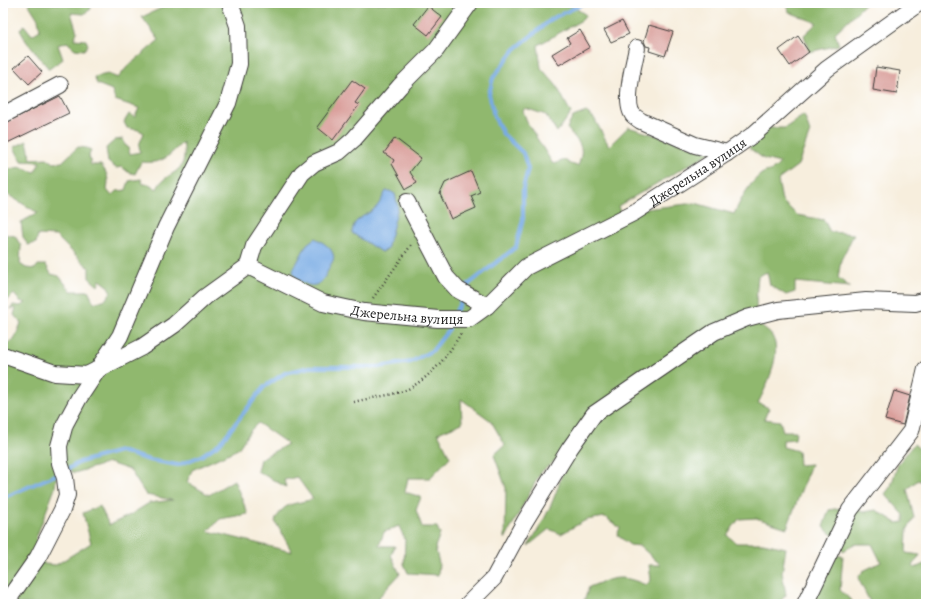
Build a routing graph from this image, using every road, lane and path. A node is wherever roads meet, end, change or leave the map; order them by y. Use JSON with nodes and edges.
{"nodes":[{"id":1,"x":230,"y":3,"type":"edge"},
{"id":2,"x":470,"y":3,"type":"edge"},
{"id":3,"x":919,"y":3,"type":"edge"},
{"id":4,"x":637,"y":48,"type":"dead end"},
{"id":5,"x":60,"y":85,"type":"dead end"},
{"id":6,"x":3,"y":115,"type":"edge"},
{"id":7,"x":727,"y":153,"type":"junction"},
{"id":8,"x":407,"y":202,"type":"dead end"},
{"id":9,"x":422,"y":230,"type":"junction"},
{"id":10,"x":248,"y":266,"type":"junction"},
{"id":11,"x":926,"y":300,"type":"edge"},
{"id":12,"x":487,"y":306,"type":"junction"},
{"id":13,"x":364,"y":312,"type":"junction"},
{"id":14,"x":469,"y":319,"type":"junction"},
{"id":15,"x":3,"y":355,"type":"edge"},
{"id":16,"x":100,"y":368,"type":"junction"},
{"id":17,"x":926,"y":369,"type":"edge"},
{"id":18,"x":354,"y":402,"type":"dead end"},
{"id":19,"x":5,"y":604,"type":"edge"},
{"id":20,"x":468,"y":604,"type":"edge"},
{"id":21,"x":805,"y":604,"type":"edge"}],
"edges":[{"from":1,"to":16,"type":"street"},
{"from":2,"to":10,"type":"street"},
{"from":3,"to":7,"type":"street","name":"Джерельна вулиця"},
{"from":4,"to":7,"type":"street"},
{"from":5,"to":6,"type":"street"},
{"from":7,"to":12,"type":"street","name":"Джерельна вулиця"},
{"from":8,"to":9,"type":"street"},
{"from":9,"to":12,"type":"street"},
{"from":9,"to":13,"type":"path"},
{"from":10,"to":13,"type":"street","name":"Джерельна вулиця"},
{"from":10,"to":16,"type":"street"},
{"from":11,"to":20,"type":"street"},
{"from":12,"to":14,"type":"street","name":"Джерельна вулиця"},
{"from":13,"to":14,"type":"street","name":"Джерельна вулиця"},
{"from":14,"to":18,"type":"path"},
{"from":15,"to":16,"type":"street"},
{"from":16,"to":19,"type":"street"},
{"from":17,"to":21,"type":"street"}]}
